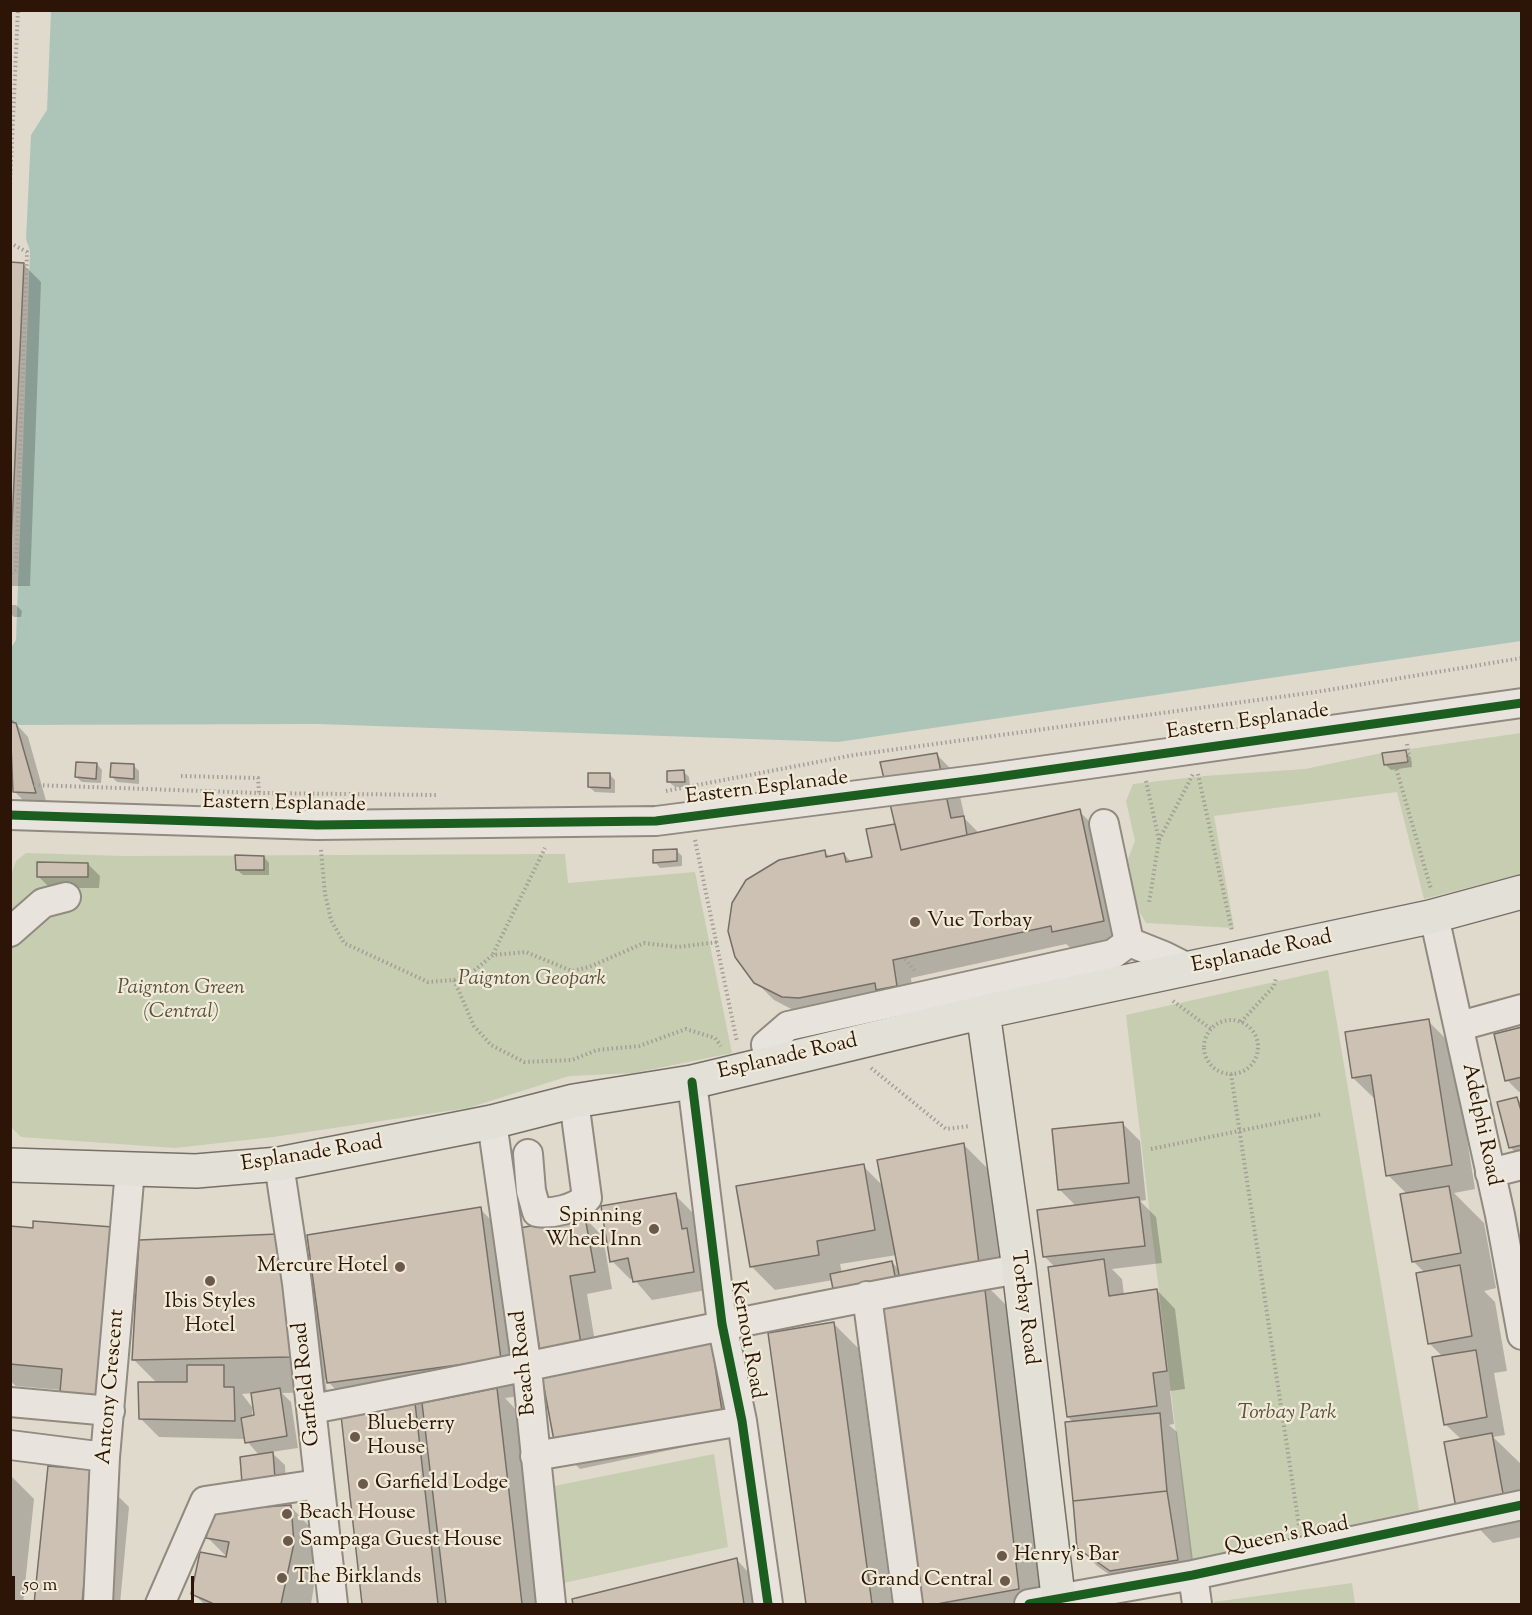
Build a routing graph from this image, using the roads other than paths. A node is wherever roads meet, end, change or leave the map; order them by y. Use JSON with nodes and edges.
{"nodes":[{"id":1,"x":1521,"y":703,"type":"edge"},
{"id":2,"x":10,"y":816,"type":"edge"},
{"id":3,"x":1104,"y":824,"type":"dead end"},
{"id":4,"x":1521,"y":892,"type":"edge"},
{"id":5,"x":66,"y":897,"type":"dead end"},
{"id":6,"x":1432,"y":916,"type":"junction"},
{"id":7,"x":10,"y":932,"type":"edge"},
{"id":8,"x":1129,"y":942,"type":"junction"},
{"id":9,"x":1190,"y":969,"type":"junction"},
{"id":10,"x":1521,"y":1009,"type":"edge"},
{"id":11,"x":983,"y":1012,"type":"junction"},
{"id":12,"x":1460,"y":1026,"type":"junction"},
{"id":13,"x":770,"y":1061,"type":"junction"},
{"id":14,"x":693,"y":1082,"type":"junction"},
{"id":15,"x":574,"y":1101,"type":"junction"},
{"id":16,"x":492,"y":1122,"type":"junction"},
{"id":17,"x":528,"y":1154,"type":"dead end"},
{"id":18,"x":279,"y":1164,"type":"junction"},
{"id":19,"x":10,"y":1165,"type":"edge"},
{"id":20,"x":1521,"y":1165,"type":"edge"},
{"id":21,"x":130,"y":1170,"type":"junction"},
{"id":22,"x":1490,"y":1173,"type":"junction"},
{"id":23,"x":537,"y":1212,"type":"junction"},
{"id":24,"x":508,"y":1222,"type":"junction"},
{"id":25,"x":1019,"y":1269,"type":"junction"},
{"id":26,"x":867,"y":1296,"type":"junction"},
{"id":27,"x":722,"y":1324,"type":"junction"},
{"id":28,"x":1521,"y":1335,"type":"edge"},
{"id":29,"x":526,"y":1369,"type":"junction"},
{"id":30,"x":10,"y":1402,"type":"edge"},
{"id":31,"x":312,"y":1409,"type":"junction"},
{"id":32,"x":110,"y":1411,"type":"junction"},
{"id":33,"x":742,"y":1421,"type":"junction"},
{"id":34,"x":10,"y":1444,"type":"edge"},
{"id":35,"x":535,"y":1456,"type":"junction"},
{"id":36,"x":105,"y":1457,"type":"junction"},
{"id":37,"x":318,"y":1484,"type":"junction"},
{"id":38,"x":1521,"y":1505,"type":"edge"},
{"id":39,"x":1192,"y":1575,"type":"junction"},
{"id":40,"x":1048,"y":1603,"type":"edge"},
{"id":41,"x":98,"y":1605,"type":"edge"},
{"id":42,"x":160,"y":1605,"type":"edge"},
{"id":43,"x":333,"y":1605,"type":"edge"},
{"id":44,"x":551,"y":1605,"type":"edge"},
{"id":45,"x":768,"y":1605,"type":"edge"},
{"id":46,"x":908,"y":1605,"type":"edge"},
{"id":47,"x":1197,"y":1605,"type":"edge"}],
"edges":[{"from":1,"to":2,"type":"street","name":"Eastern Esplanade"},
{"from":3,"to":8,"type":"street"},
{"from":4,"to":6,"type":"main road","name":"Esplanade Road"},
{"from":5,"to":7,"type":"street"},
{"from":6,"to":9,"type":"main road","name":"Esplanade Road"},
{"from":6,"to":12,"type":"street","name":"Adelphi Road"},
{"from":8,"to":9,"type":"street"},
{"from":8,"to":13,"type":"street"},
{"from":9,"to":11,"type":"main road","name":"Esplanade Road"},
{"from":10,"to":12,"type":"street"},
{"from":11,"to":13,"type":"main road","name":"Esplanade Road"},
{"from":11,"to":25,"type":"main road","name":"Torbay Road"},
{"from":12,"to":22,"type":"street","name":"Adelphi Road"},
{"from":13,"to":14,"type":"main road","name":"Esplanade Road"},
{"from":14,"to":15,"type":"main road","name":"Esplanade Road"},
{"from":14,"to":27,"type":"street","name":"Kernou Road"},
{"from":15,"to":16,"type":"main road","name":"Esplanade Road"},
{"from":15,"to":23,"type":"street"},
{"from":16,"to":18,"type":"main road","name":"Esplanade Road"},
{"from":16,"to":24,"type":"street","name":"Beach Road"},
{"from":17,"to":23,"type":"street"},
{"from":18,"to":21,"type":"main road","name":"Esplanade Road"},
{"from":18,"to":31,"type":"street","name":"Garfield Road"},
{"from":19,"to":21,"type":"main road","name":"Esplanade Road"},
{"from":20,"to":22,"type":"street"},
{"from":21,"to":32,"type":"street","name":"Antony Crescent"},
{"from":22,"to":28,"type":"street","name":"Adelphi Road"},
{"from":23,"to":24,"type":"street"},
{"from":24,"to":29,"type":"street","name":"Beach Road"},
{"from":25,"to":26,"type":"street"},
{"from":25,"to":40,"type":"main road","name":"Torbay Road"},
{"from":26,"to":27,"type":"street"},
{"from":26,"to":46,"type":"street"},
{"from":27,"to":29,"type":"street"},
{"from":27,"to":33,"type":"street","name":"Kernou Road"},
{"from":29,"to":31,"type":"street"},
{"from":29,"to":35,"type":"street","name":"Beach Road"},
{"from":30,"to":32,"type":"street"},
{"from":31,"to":37,"type":"street","name":"Garfield Road"},
{"from":32,"to":36,"type":"street","name":"Antony Crescent"},
{"from":33,"to":35,"type":"street"},
{"from":33,"to":45,"type":"street","name":"Kernou Road"},
{"from":34,"to":36,"type":"street"},
{"from":35,"to":44,"type":"street","name":"Beach Road"},
{"from":36,"to":41,"type":"street","name":"Antony Crescent"},
{"from":37,"to":42,"type":"street"},
{"from":37,"to":43,"type":"street","name":"Garfield Road"},
{"from":38,"to":39,"type":"street","name":"Queen's Road"},
{"from":39,"to":40,"type":"street","name":"Queen's Road"},
{"from":39,"to":47,"type":"street"}]}
